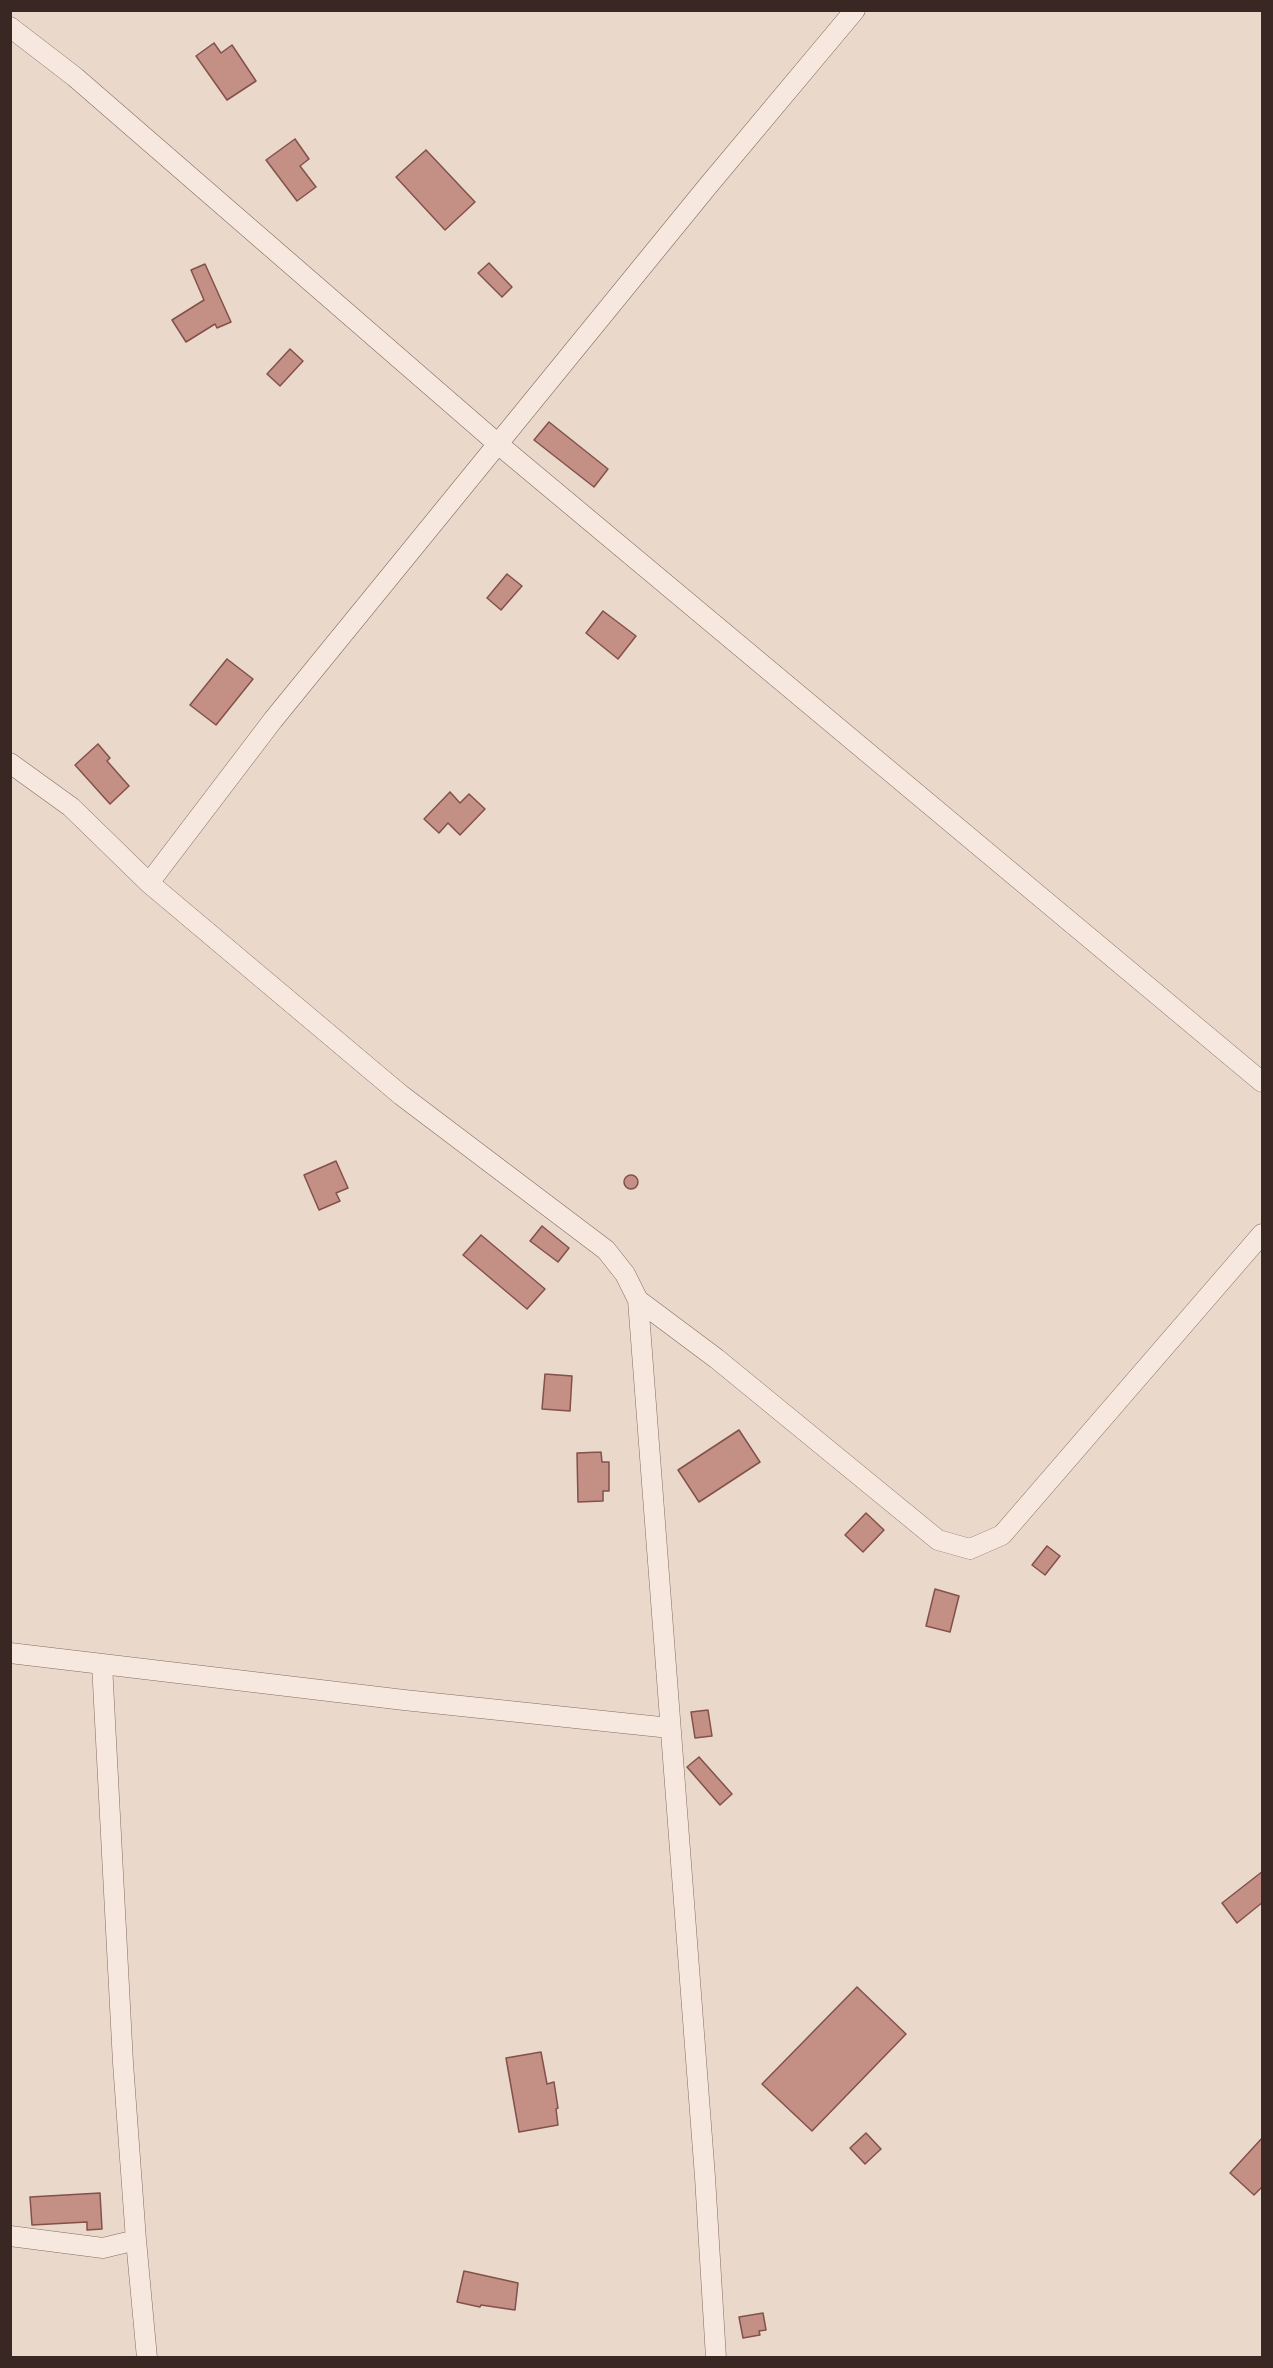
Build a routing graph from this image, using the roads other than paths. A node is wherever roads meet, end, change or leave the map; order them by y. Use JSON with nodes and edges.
{"nodes":[{"id":1,"x":855,"y":10,"type":"edge"},
{"id":2,"x":10,"y":27,"type":"edge"},
{"id":3,"x":498,"y":444,"type":"junction"},
{"id":4,"x":10,"y":763,"type":"edge"},
{"id":5,"x":149,"y":883,"type":"junction"},
{"id":6,"x":1263,"y":1082,"type":"edge"},
{"id":7,"x":1263,"y":1234,"type":"edge"},
{"id":8,"x":638,"y":1300,"type":"junction"},
{"id":9,"x":10,"y":1653,"type":"edge"},
{"id":10,"x":102,"y":1664,"type":"junction"},
{"id":11,"x":670,"y":1728,"type":"junction"},
{"id":12,"x":10,"y":2236,"type":"edge"},
{"id":13,"x":136,"y":2240,"type":"junction"},
{"id":14,"x":147,"y":2358,"type":"edge"},
{"id":15,"x":716,"y":2358,"type":"edge"}],
"edges":[{"from":1,"to":3,"type":"street"},
{"from":2,"to":3,"type":"street"},
{"from":3,"to":5,"type":"street"},
{"from":3,"to":6,"type":"street"},
{"from":4,"to":5,"type":"street"},
{"from":5,"to":8,"type":"street"},
{"from":7,"to":8,"type":"street"},
{"from":8,"to":11,"type":"street"},
{"from":9,"to":10,"type":"street"},
{"from":10,"to":11,"type":"street"},
{"from":10,"to":13,"type":"street"},
{"from":11,"to":15,"type":"street"},
{"from":12,"to":13,"type":"street"},
{"from":13,"to":14,"type":"street"}]}
